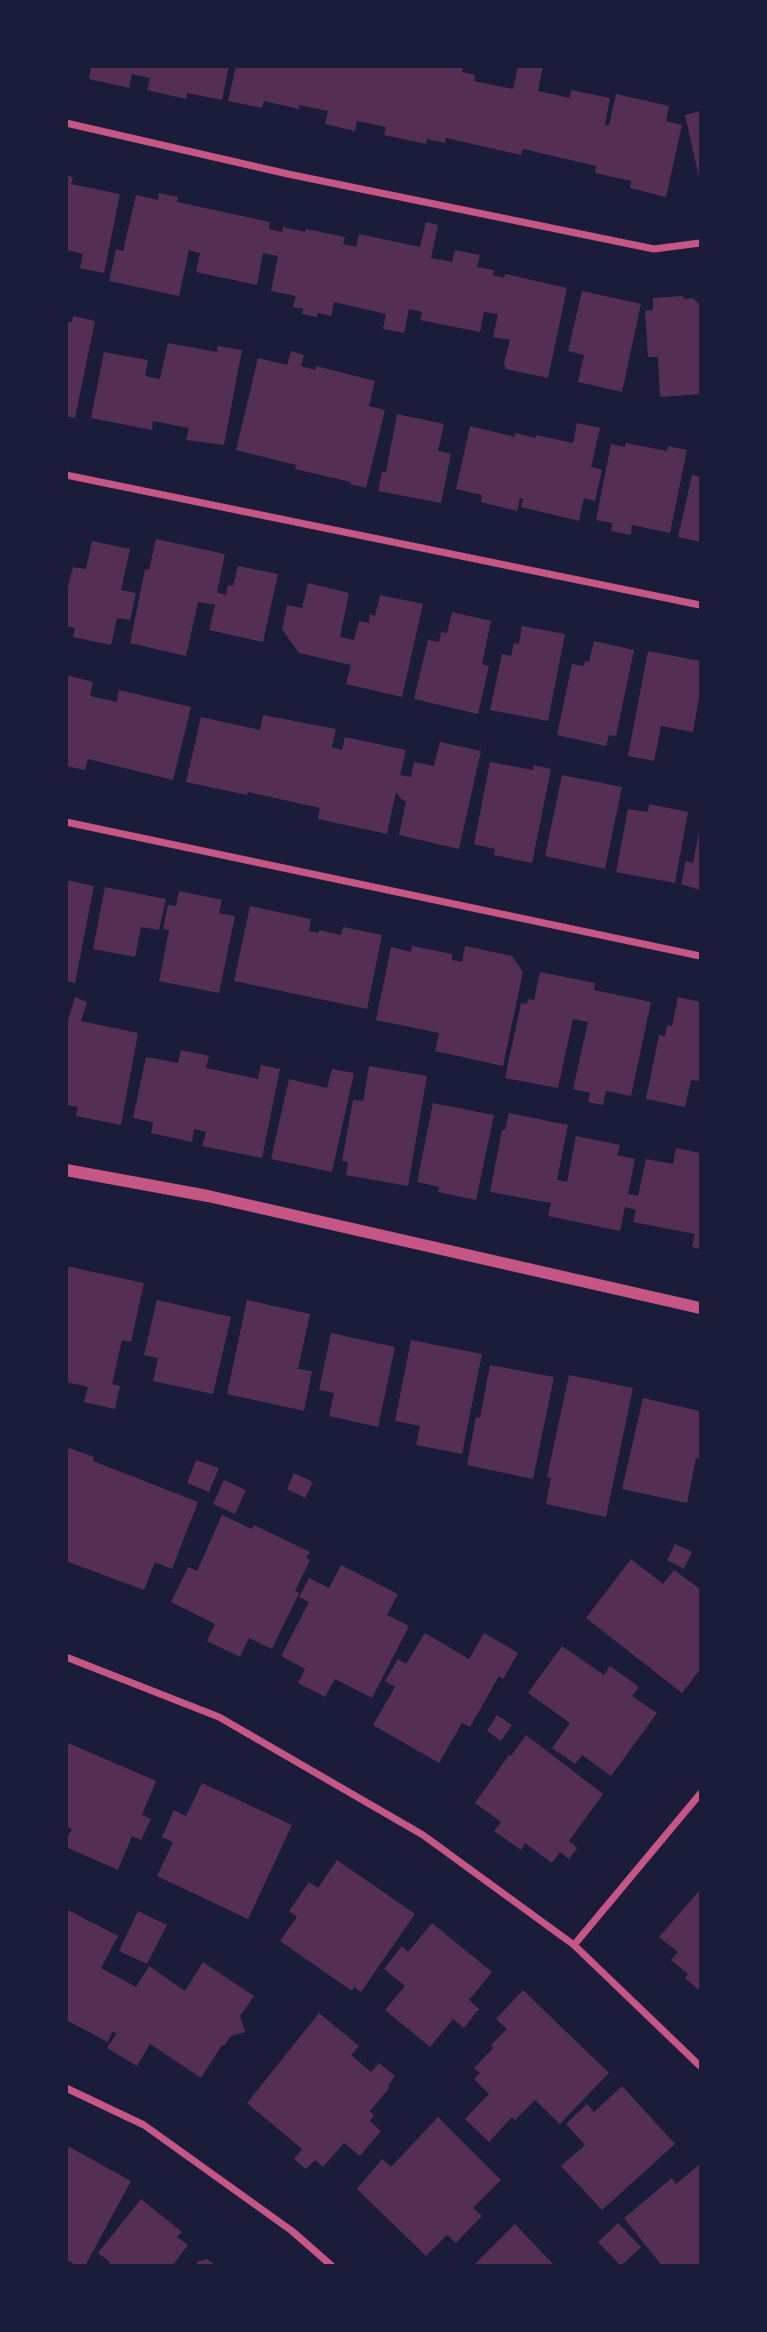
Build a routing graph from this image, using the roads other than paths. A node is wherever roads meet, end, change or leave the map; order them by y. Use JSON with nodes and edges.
{"nodes":[{"id":1,"x":66,"y":123,"type":"edge"},
{"id":2,"x":701,"y":243,"type":"edge"},
{"id":3,"x":66,"y":475,"type":"edge"},
{"id":4,"x":701,"y":605,"type":"edge"},
{"id":5,"x":66,"y":822,"type":"edge"},
{"id":6,"x":701,"y":956,"type":"edge"},
{"id":7,"x":66,"y":1170,"type":"edge"},
{"id":8,"x":701,"y":1308,"type":"edge"},
{"id":9,"x":66,"y":1657,"type":"edge"},
{"id":10,"x":701,"y":1794,"type":"edge"},
{"id":11,"x":574,"y":1945,"type":"junction"},
{"id":12,"x":701,"y":2066,"type":"edge"},
{"id":13,"x":66,"y":2088,"type":"edge"},
{"id":14,"x":332,"y":2266,"type":"edge"}],
"edges":[{"from":1,"to":2,"type":"street"},
{"from":3,"to":4,"type":"street"},
{"from":5,"to":6,"type":"street"},
{"from":7,"to":8,"type":"street"},
{"from":9,"to":11,"type":"street"},
{"from":10,"to":11,"type":"street"},
{"from":11,"to":12,"type":"street"},
{"from":13,"to":14,"type":"street"}]}
